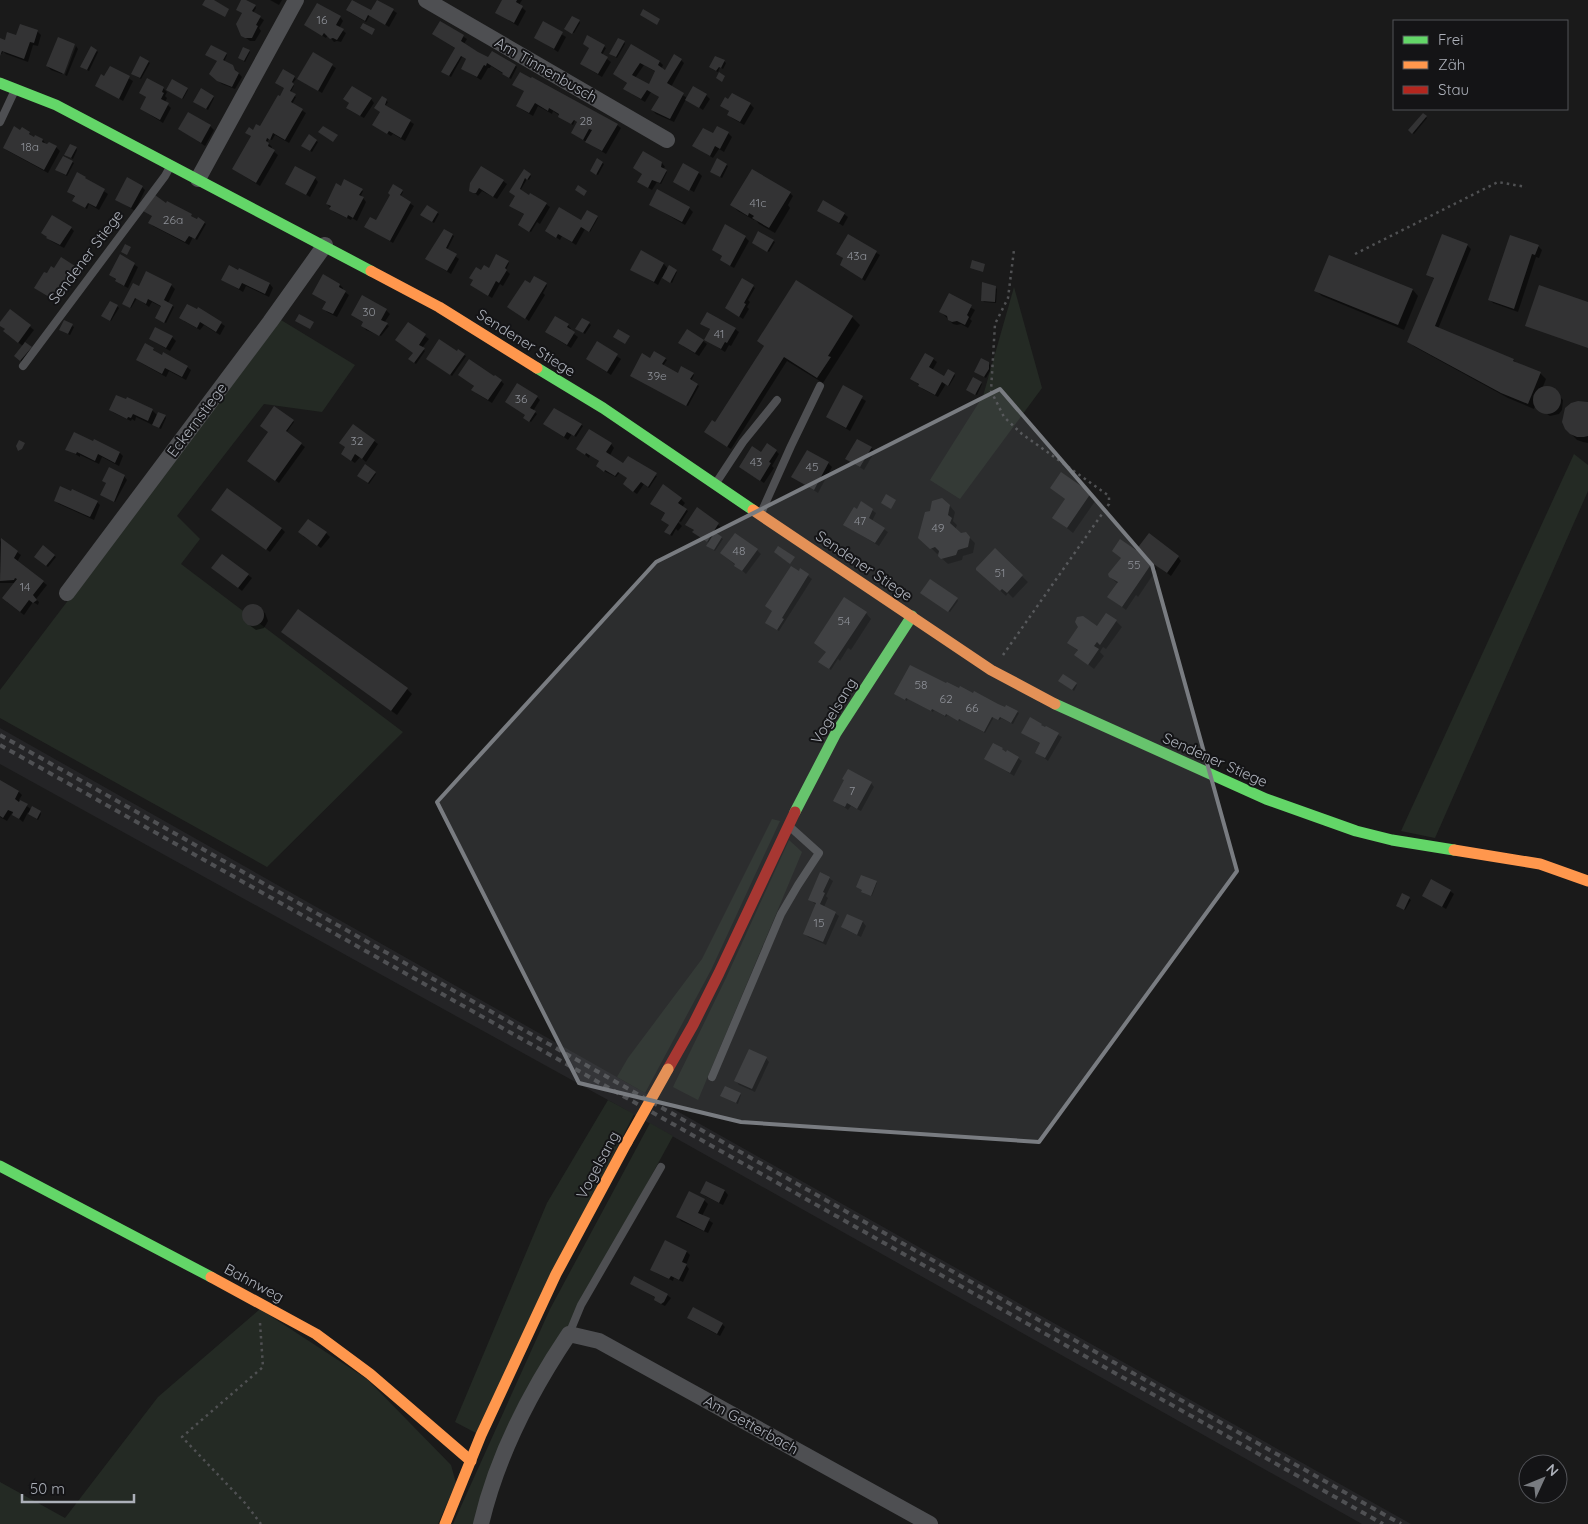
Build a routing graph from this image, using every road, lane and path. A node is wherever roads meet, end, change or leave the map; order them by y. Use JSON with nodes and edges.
{"nodes":[{"id":1,"x":296,"y":0,"type":"edge"},
{"id":2,"x":426,"y":0,"type":"edge"},
{"id":3,"x":0,"y":83,"type":"edge"},
{"id":4,"x":16,"y":88,"type":"junction"},
{"id":5,"x":0,"y":122,"type":"edge"},
{"id":6,"x":667,"y":140,"type":"dead end"},
{"id":7,"x":171,"y":165,"type":"junction"},
{"id":8,"x":198,"y":179,"type":"junction"},
{"id":9,"x":1526,"y":187,"type":"dead end"},
{"id":10,"x":325,"y":245,"type":"junction"},
{"id":11,"x":1014,"y":250,"type":"dead end"},
{"id":12,"x":1355,"y":254,"type":"dead end"},
{"id":13,"x":23,"y":366,"type":"dead end"},
{"id":14,"x":820,"y":386,"type":"dead end"},
{"id":15,"x":777,"y":400,"type":"dead end"},
{"id":16,"x":715,"y":484,"type":"junction"},
{"id":17,"x":760,"y":515,"type":"junction"},
{"id":18,"x":67,"y":594,"type":"dead end"},
{"id":19,"x":912,"y":616,"type":"junction"},
{"id":20,"x":991,"y":670,"type":"junction"},
{"id":21,"x":788,"y":825,"type":"junction"},
{"id":22,"x":1588,"y":881,"type":"edge"},
{"id":23,"x":712,"y":1077,"type":"dead end"},
{"id":24,"x":0,"y":1166,"type":"edge"},
{"id":25,"x":661,"y":1167,"type":"dead end"},
{"id":26,"x":258,"y":1301,"type":"junction"},
{"id":27,"x":569,"y":1334,"type":"junction"},
{"id":28,"x":471,"y":1461,"type":"junction"},
{"id":29,"x":261,"y":1524,"type":"edge"},
{"id":30,"x":445,"y":1524,"type":"edge"},
{"id":31,"x":481,"y":1524,"type":"edge"},
{"id":32,"x":930,"y":1524,"type":"edge"}],
"edges":[{"from":1,"to":8,"type":"street"},
{"from":2,"to":6,"type":"street","name":"Am Tinnenbusch"},
{"from":3,"to":4,"type":"street","name":"Sendener Stiege"},
{"from":4,"to":5,"type":"lane"},
{"from":4,"to":7,"type":"street","name":"Sendener Stiege"},
{"from":7,"to":8,"type":"street","name":"Sendener Stiege"},
{"from":7,"to":13,"type":"lane","name":"Sendener Stiege"},
{"from":8,"to":10,"type":"street","name":"Sendener Stiege"},
{"from":9,"to":12,"type":"path"},
{"from":10,"to":16,"type":"street","name":"Sendener Stiege"},
{"from":10,"to":18,"type":"street","name":"Eckernstiege"},
{"from":11,"to":20,"type":"path"},
{"from":14,"to":17,"type":"lane"},
{"from":15,"to":16,"type":"lane"},
{"from":16,"to":17,"type":"street","name":"Sendener Stiege"},
{"from":17,"to":19,"type":"street","name":"Sendener Stiege"},
{"from":19,"to":20,"type":"street","name":"Sendener Stiege"},
{"from":19,"to":21,"type":"street","name":"Vogelsang"},
{"from":20,"to":22,"type":"street","name":"Sendener Stiege"},
{"from":21,"to":23,"type":"lane"},
{"from":21,"to":28,"type":"street","name":"Vogelsang","bridge":true},
{"from":24,"to":26,"type":"street","name":"Bahnweg"},
{"from":25,"to":27,"type":"lane"},
{"from":26,"to":28,"type":"street","name":"Bahnweg"},
{"from":26,"to":29,"type":"path"},
{"from":27,"to":31,"type":"street"},
{"from":27,"to":32,"type":"street","name":"Am Getterbach"},
{"from":28,"to":30,"type":"street","name":"Vogelsang"}]}
